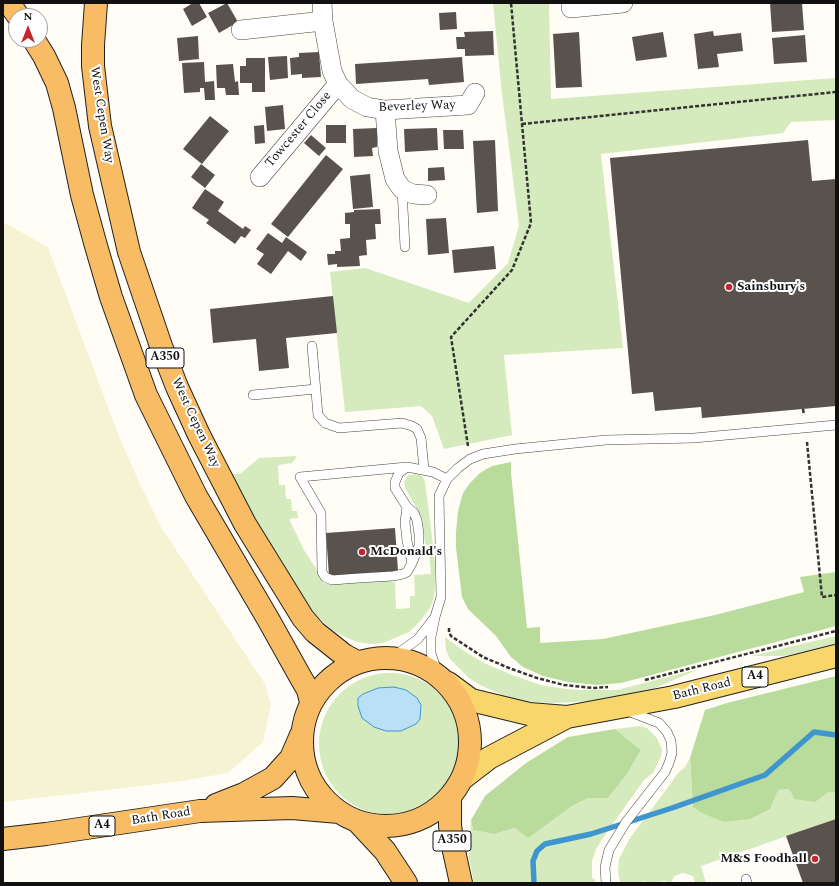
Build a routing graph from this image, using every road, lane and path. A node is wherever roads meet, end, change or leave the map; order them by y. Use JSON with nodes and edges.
{"nodes":[{"id":1,"x":96,"y":3,"type":"edge"},
{"id":2,"x":623,"y":3,"type":"edge"},
{"id":3,"x":604,"y":4,"type":"edge"},
{"id":4,"x":571,"y":8,"type":"dead end"},
{"id":5,"x":322,"y":12,"type":"edge"},
{"id":6,"x":241,"y":30,"type":"dead end"},
{"id":7,"x":39,"y":48,"type":"edge"},
{"id":8,"x":338,"y":84,"type":"junction"},
{"id":9,"x":836,"y":92,"type":"edge"},
{"id":10,"x":473,"y":104,"type":"dead end"},
{"id":11,"x":386,"y":110,"type":"junction"},
{"id":12,"x":522,"y":124,"type":"dead end"},
{"id":13,"x":260,"y":177,"type":"dead end"},
{"id":14,"x":402,"y":189,"type":"junction"},
{"id":15,"x":427,"y":195,"type":"dead end"},
{"id":16,"x":406,"y":247,"type":"dead end"},
{"id":17,"x":312,"y":346,"type":"dead end"},
{"id":18,"x":316,"y":389,"type":"junction"},
{"id":19,"x":253,"y":395,"type":"dead end"},
{"id":20,"x":803,"y":409,"type":"dead end"},
{"id":21,"x":836,"y":425,"type":"edge"},
{"id":22,"x":806,"y":428,"type":"junction"},
{"id":23,"x":407,"y":467,"type":"junction"},
{"id":24,"x":424,"y":469,"type":"junction"},
{"id":25,"x":447,"y":479,"type":"junction"},
{"id":26,"x":836,"y":595,"type":"edge"},
{"id":27,"x":435,"y":617,"type":"junction"},
{"id":28,"x":836,"y":656,"type":"edge"},
{"id":29,"x":393,"y":657,"type":"junction"},
{"id":30,"x":357,"y":662,"type":"junction"},
{"id":31,"x":443,"y":679,"type":"junction"},
{"id":32,"x":311,"y":702,"type":"junction"},
{"id":33,"x":621,"y":708,"type":"junction"},
{"id":34,"x":567,"y":717,"type":"junction"},
{"id":35,"x":301,"y":735,"type":"junction"},
{"id":36,"x":463,"y":778,"type":"junction"},
{"id":37,"x":450,"y":798,"type":"junction"},
{"id":38,"x":200,"y":811,"type":"junction"},
{"id":39,"x":348,"y":817,"type":"junction"},
{"id":40,"x":3,"y":839,"type":"edge"},
{"id":41,"x":406,"y":883,"type":"edge"},
{"id":42,"x":461,"y":883,"type":"edge"},
{"id":43,"x":606,"y":883,"type":"edge"}],
"edges":[{"from":1,"to":30,"type":"highway","name":"West Cepen Way","number":"A350"},
{"from":2,"to":3,"type":"street"},
{"from":3,"to":4,"type":"street"},
{"from":5,"to":6,"type":"street"},
{"from":5,"to":8,"type":"street","name":"Beverley Way"},
{"from":7,"to":32,"type":"highway","number":"A350"},
{"from":8,"to":11,"type":"street","name":"Beverley Way"},
{"from":8,"to":13,"type":"street","name":"Towcester Close"},
{"from":9,"to":12,"type":"path"},
{"from":10,"to":11,"type":"street","name":"Beverley Way"},
{"from":11,"to":14,"type":"street"},
{"from":14,"to":15,"type":"street"},
{"from":14,"to":16,"type":"lane"},
{"from":17,"to":18,"type":"lane"},
{"from":18,"to":19,"type":"lane"},
{"from":18,"to":24,"type":"lane"},
{"from":20,"to":22,"type":"path"},
{"from":21,"to":22,"type":"lane"},
{"from":22,"to":25,"type":"lane"},
{"from":22,"to":26,"type":"path"},
{"from":23,"to":23,"type":"lane"},
{"from":23,"to":24,"type":"lane"},
{"from":24,"to":25,"type":"lane"},
{"from":25,"to":27,"type":"lane"},
{"from":27,"to":29,"type":"lane"},
{"from":27,"to":31,"type":"lane"},
{"from":28,"to":33,"type":"main road","name":"Bath Road","number":"A4"},
{"from":29,"to":30,"type":"highway"},
{"from":29,"to":31,"type":"highway"},
{"from":30,"to":32,"type":"highway"},
{"from":31,"to":34,"type":"main road","name":"Bath Road","number":"A4"},
{"from":31,"to":36,"type":"highway"},
{"from":32,"to":35,"type":"highway"},
{"from":33,"to":34,"type":"main road","name":"Bath Road","number":"A4"},
{"from":33,"to":43,"type":"lane"},
{"from":34,"to":36,"type":"main road","name":"Bath Road","number":"A4"},
{"from":35,"to":38,"type":"highway","name":"Bath Road","number":"A4"},
{"from":35,"to":39,"type":"highway"},
{"from":36,"to":37,"type":"highway"},
{"from":37,"to":39,"type":"highway","name":"Bath Road"},
{"from":37,"to":42,"type":"highway","number":"A350"},
{"from":38,"to":39,"type":"highway","name":"Bath Road","number":"A4"},
{"from":38,"to":40,"type":"highway","name":"Bath Road","number":"A4"},
{"from":39,"to":41,"type":"highway"}]}
